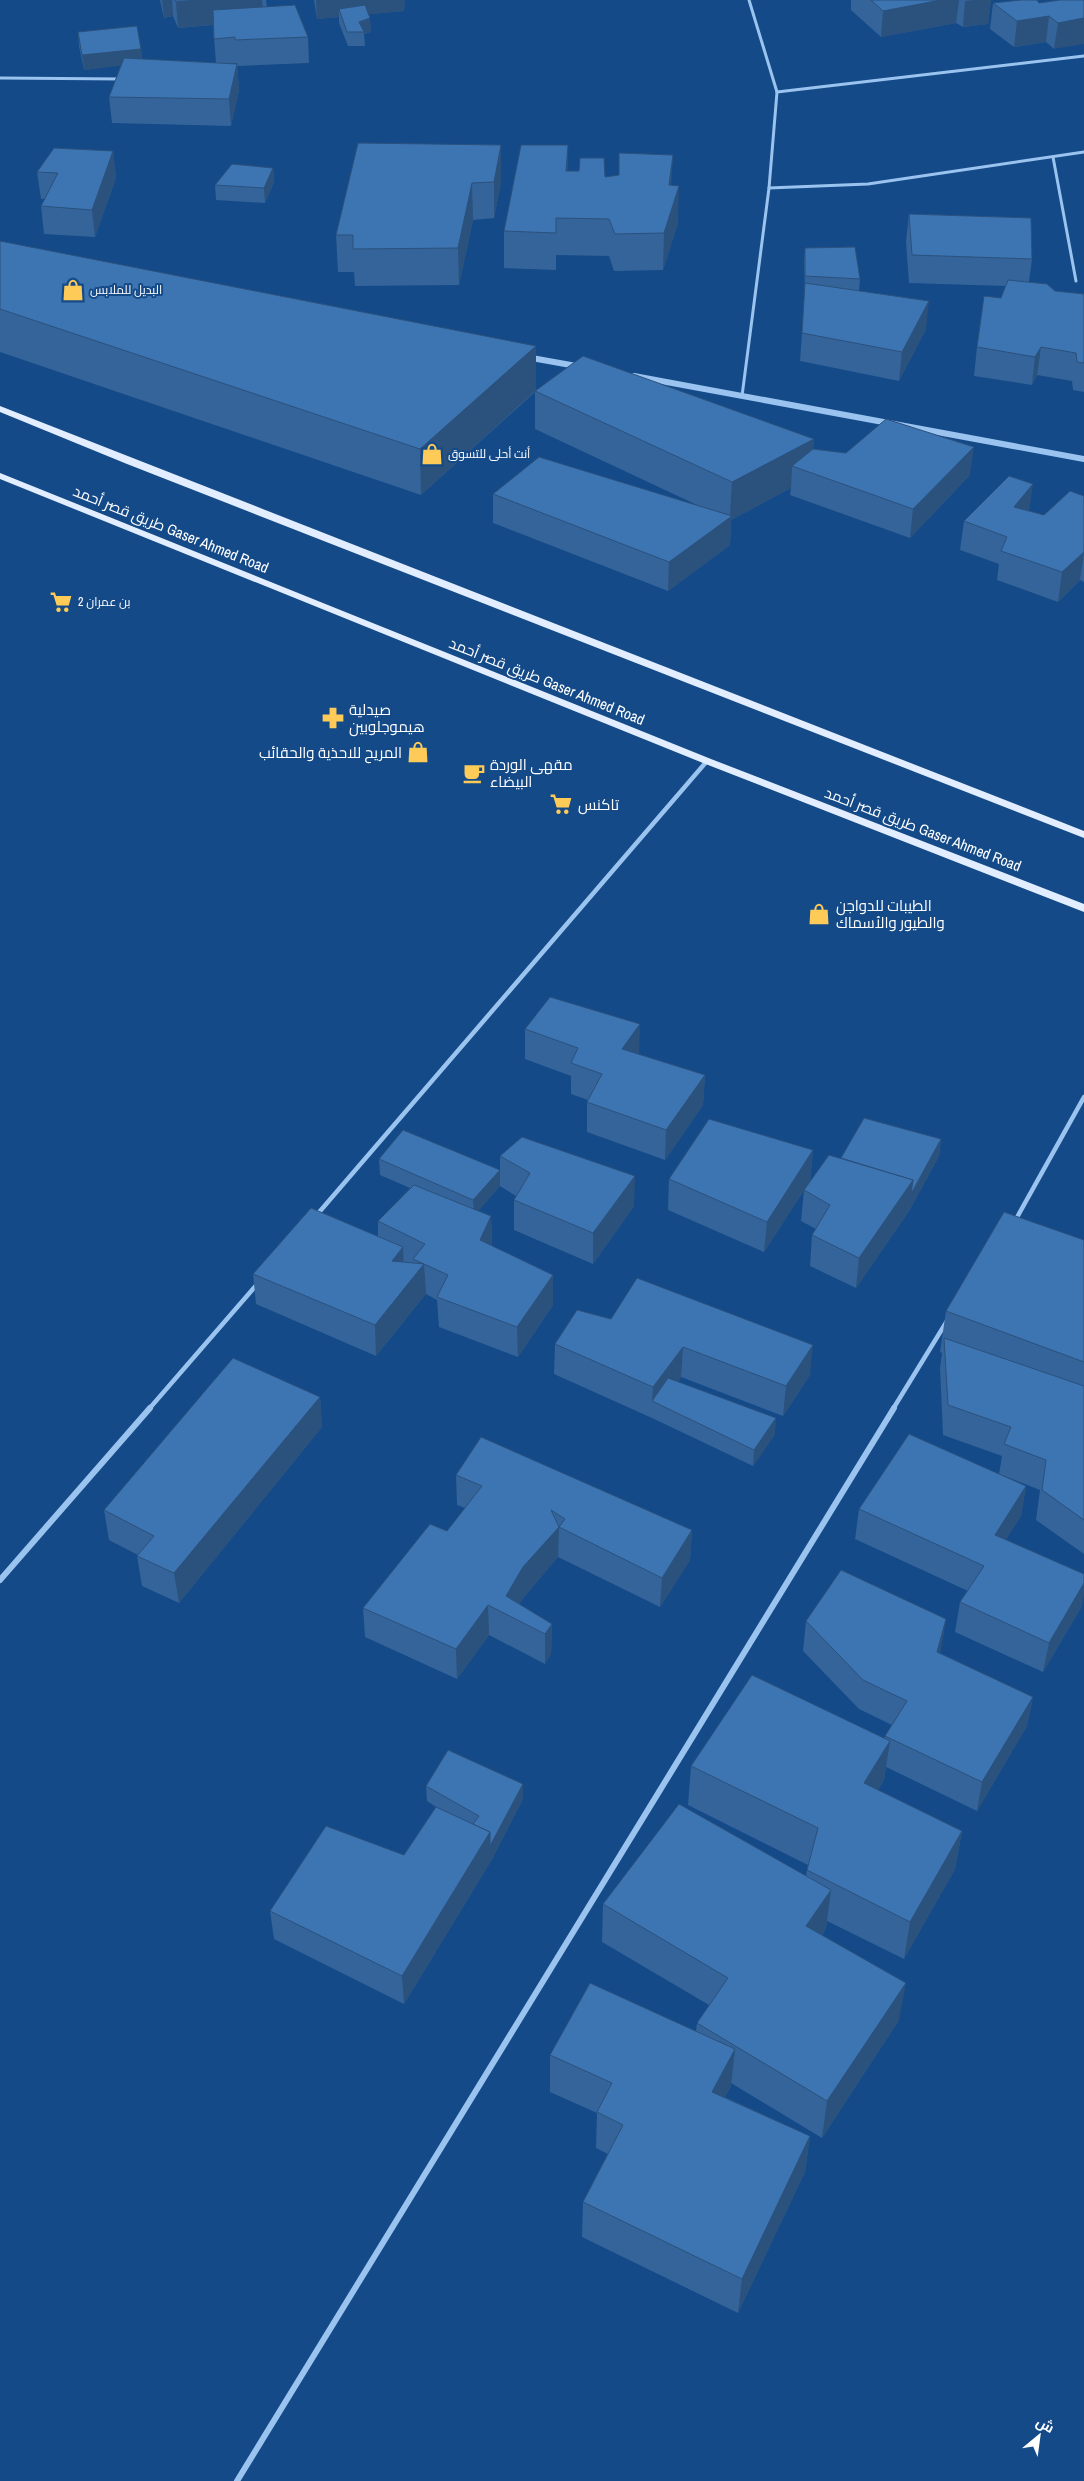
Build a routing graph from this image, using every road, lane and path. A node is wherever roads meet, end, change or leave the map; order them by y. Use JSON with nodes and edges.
{"nodes":[{"id":1,"x":749,"y":0,"type":"edge"},
{"id":2,"x":1084,"y":56,"type":"edge"},
{"id":3,"x":0,"y":78,"type":"edge"},
{"id":4,"x":127,"y":79,"type":"edge"},
{"id":5,"x":777,"y":92,"type":"junction"},
{"id":6,"x":1084,"y":152,"type":"edge"},
{"id":7,"x":1053,"y":157,"type":"junction"},
{"id":8,"x":769,"y":188,"type":"junction"},
{"id":9,"x":1076,"y":281,"type":"dead end"},
{"id":10,"x":519,"y":356,"type":"edge"},
{"id":11,"x":587,"y":368,"type":"edge"},
{"id":12,"x":626,"y":375,"type":"edge"},
{"id":13,"x":742,"y":396,"type":"junction"},
{"id":14,"x":0,"y":409,"type":"edge"},
{"id":15,"x":1084,"y":459,"type":"edge"},
{"id":16,"x":0,"y":476,"type":"edge"},
{"id":17,"x":707,"y":761,"type":"junction"},
{"id":18,"x":1084,"y":836,"type":"edge"},
{"id":19,"x":1084,"y":908,"type":"edge"},
{"id":20,"x":1084,"y":1097,"type":"edge"},
{"id":21,"x":312,"y":1221,"type":"edge"},
{"id":22,"x":1012,"y":1227,"type":"edge"},
{"id":23,"x":266,"y":1273,"type":"edge"},
{"id":24,"x":951,"y":1314,"type":"edge"},
{"id":25,"x":0,"y":1580,"type":"edge"},
{"id":26,"x":237,"y":2481,"type":"edge"}],
"edges":[{"from":1,"to":5,"type":"street"},
{"from":2,"to":5,"type":"street"},
{"from":3,"to":4,"type":"street"},
{"from":5,"to":8,"type":"street"},
{"from":6,"to":7,"type":"street"},
{"from":7,"to":8,"type":"street"},
{"from":7,"to":9,"type":"street"},
{"from":8,"to":13,"type":"street"},
{"from":10,"to":11,"type":"street"},
{"from":12,"to":13,"type":"street"},
{"from":13,"to":15,"type":"street"},
{"from":14,"to":18,"type":"main road"},
{"from":16,"to":17,"type":"main road","name":"طريق قصر أحمد Gaser Ahmed Road"},
{"from":17,"to":19,"type":"main road","name":"طريق قصر أحمد Gaser Ahmed Road"},
{"from":17,"to":21,"type":"street"},
{"from":20,"to":22,"type":"street"},
{"from":23,"to":25,"type":"street"},
{"from":24,"to":26,"type":"street"}]}
